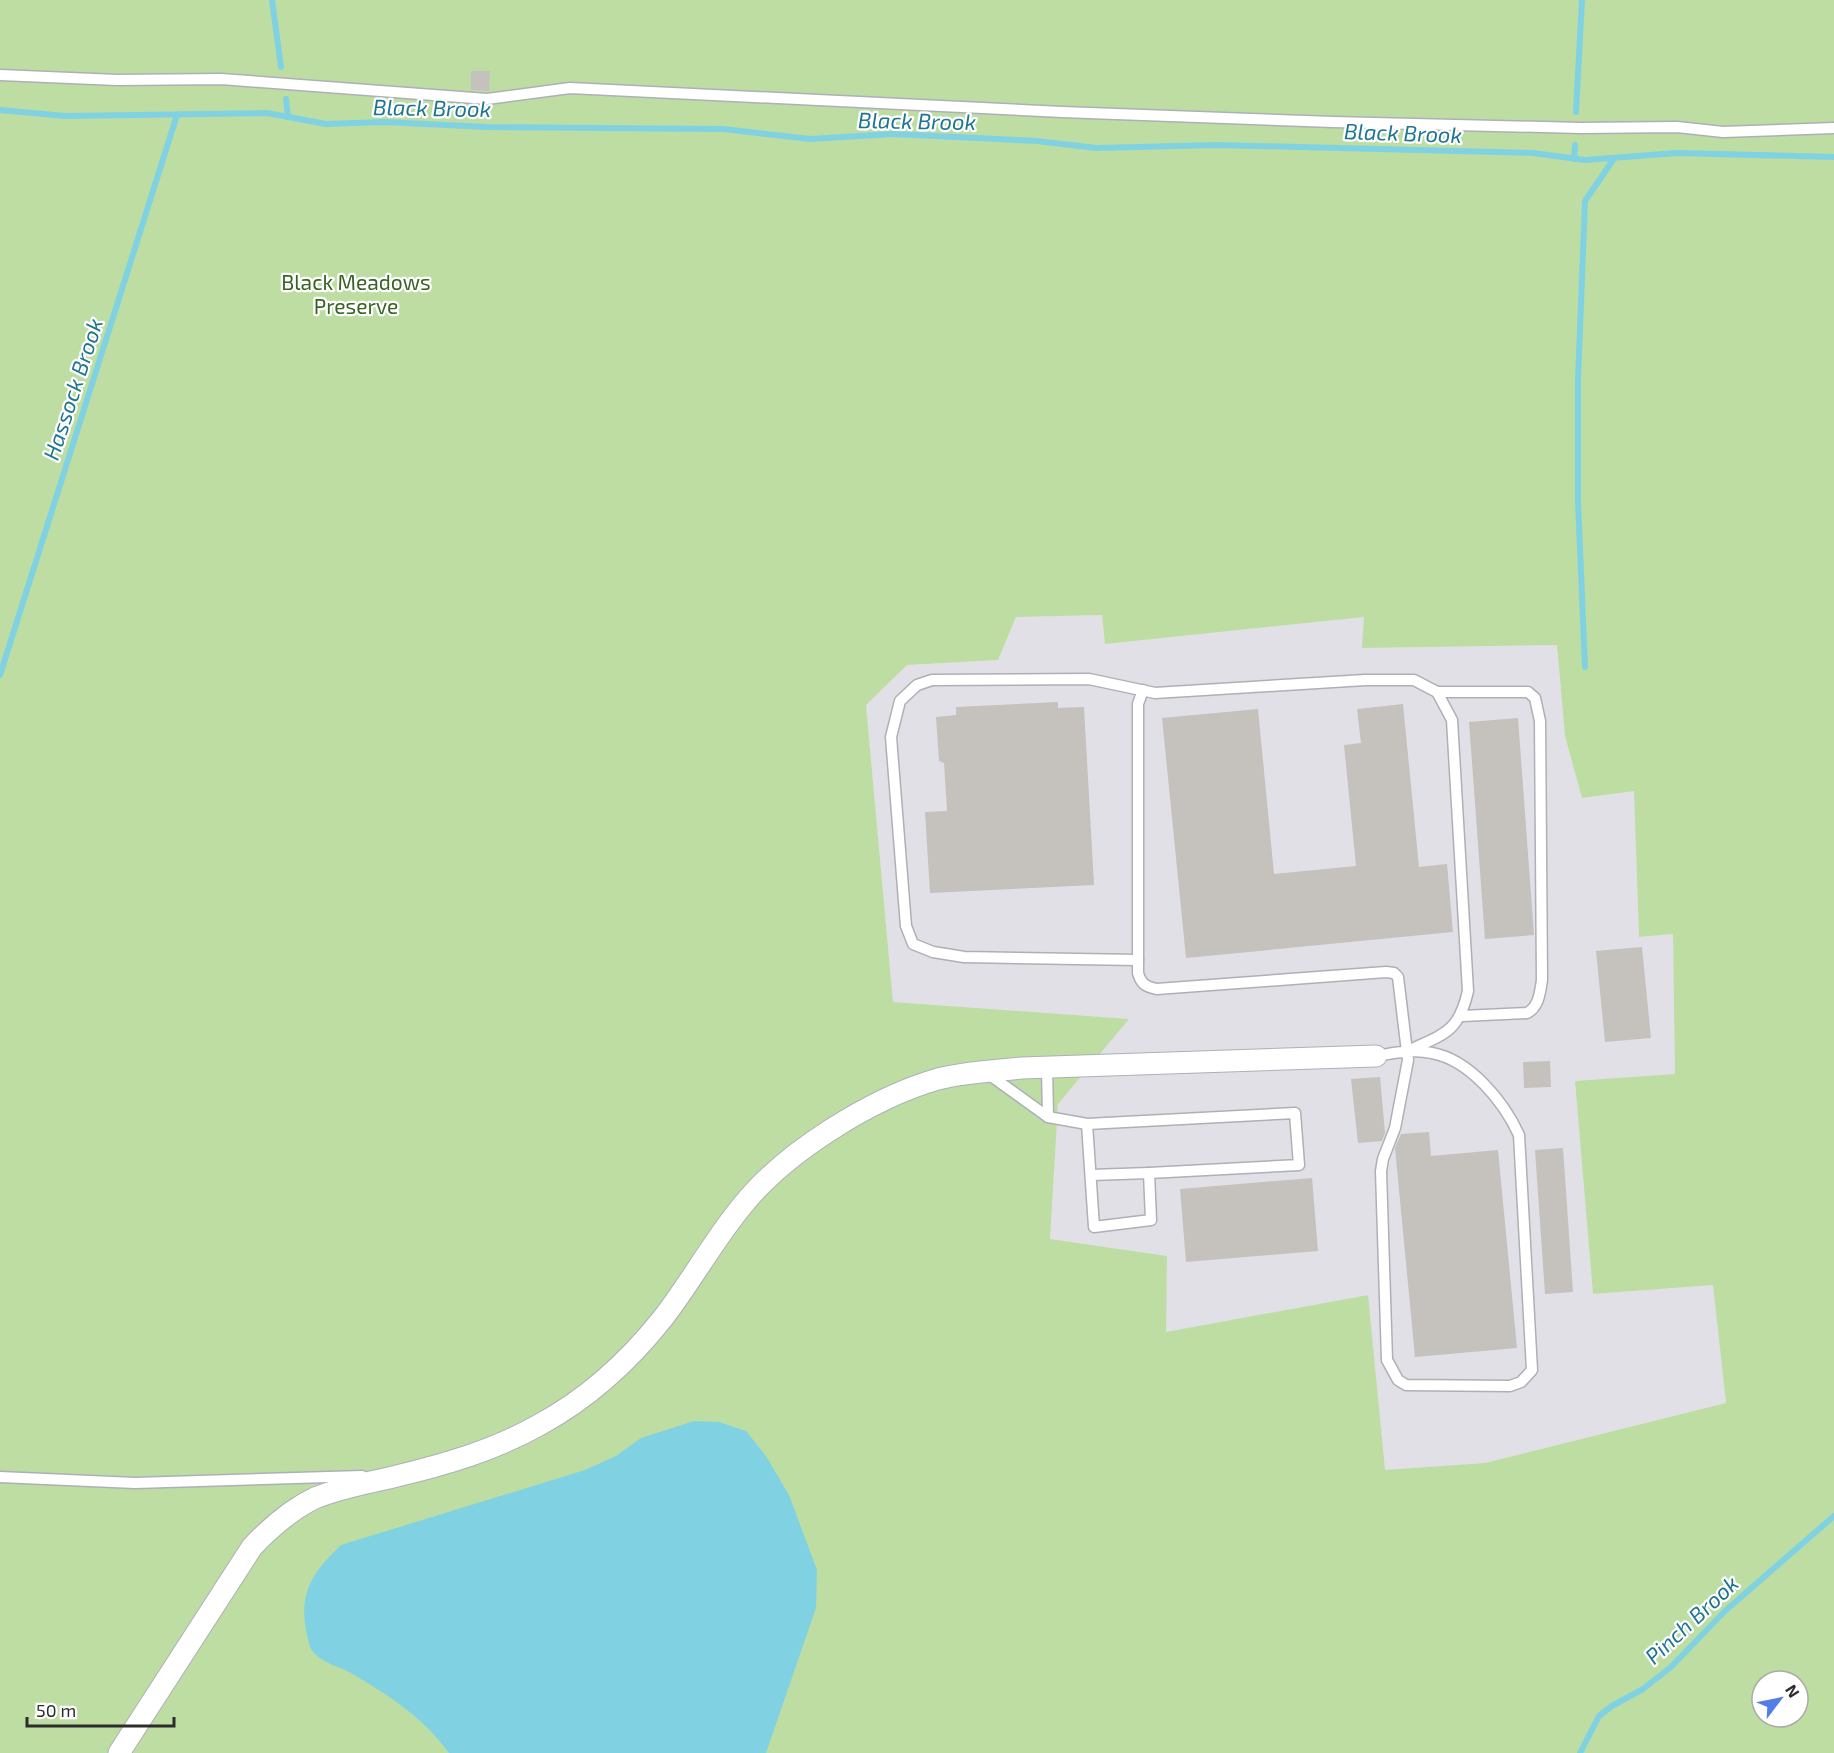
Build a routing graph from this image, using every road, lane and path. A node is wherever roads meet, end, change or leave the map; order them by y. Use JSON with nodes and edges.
{"nodes":[{"id":1,"x":0,"y":75,"type":"edge"},
{"id":2,"x":1834,"y":128,"type":"edge"},
{"id":3,"x":1143,"y":690,"type":"junction"},
{"id":4,"x":1437,"y":692,"type":"junction"},
{"id":5,"x":1138,"y":960,"type":"junction"},
{"id":6,"x":1462,"y":1016,"type":"junction"},
{"id":7,"x":1409,"y":1051,"type":"junction"},
{"id":8,"x":1376,"y":1056,"type":"joint"},
{"id":9,"x":1047,"y":1067,"type":"junction"},
{"id":10,"x":985,"y":1071,"type":"junction"},
{"id":11,"x":1048,"y":1117,"type":"junction"},
{"id":12,"x":1088,"y":1124,"type":"junction"},
{"id":13,"x":1149,"y":1173,"type":"junction"},
{"id":14,"x":1091,"y":1175,"type":"junction"},
{"id":15,"x":400,"y":1475,"type":"junction"},
{"id":16,"x":0,"y":1477,"type":"edge"},
{"id":17,"x":119,"y":1753,"type":"edge"}],
"edges":[{"from":1,"to":2,"type":"lane"},
{"from":3,"to":4,"type":"lane"},
{"from":3,"to":5,"type":"lane"},
{"from":3,"to":5,"type":"lane"},
{"from":4,"to":6,"type":"lane"},
{"from":4,"to":6,"type":"lane"},
{"from":5,"to":7,"type":"lane"},
{"from":6,"to":7,"type":"lane"},
{"from":7,"to":7,"type":"lane"},
{"from":7,"to":8,"type":"lane"},
{"from":8,"to":9,"type":"street"},
{"from":9,"to":10,"type":"street"},
{"from":9,"to":11,"type":"lane"},
{"from":10,"to":11,"type":"lane"},
{"from":10,"to":15,"type":"street"},
{"from":11,"to":12,"type":"lane"},
{"from":12,"to":13,"type":"lane"},
{"from":12,"to":14,"type":"lane"},
{"from":13,"to":14,"type":"lane"},
{"from":13,"to":14,"type":"lane"},
{"from":15,"to":16,"type":"lane"},
{"from":15,"to":17,"type":"street"}]}
